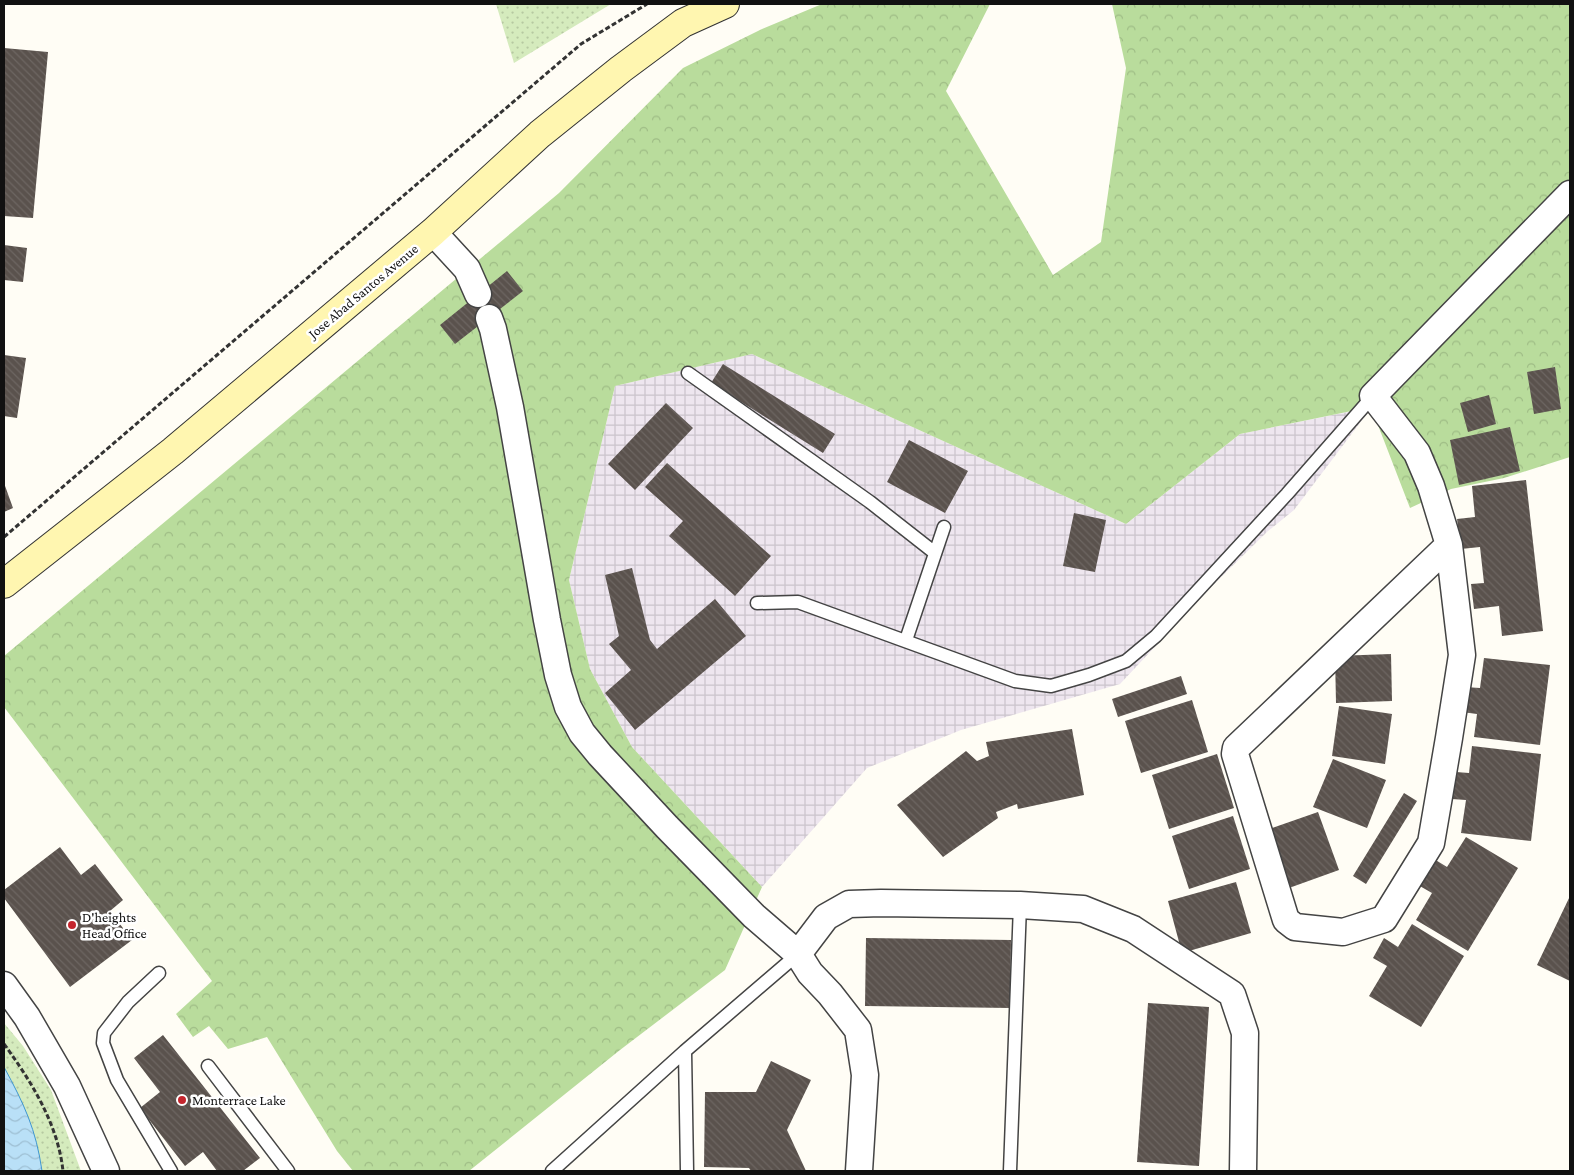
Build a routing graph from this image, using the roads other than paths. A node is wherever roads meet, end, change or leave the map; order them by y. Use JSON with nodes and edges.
{"nodes":[{"id":1,"x":725,"y":4,"type":"edge"},
{"id":2,"x":1570,"y":194,"type":"edge"},
{"id":3,"x":433,"y":232,"type":"junction"},
{"id":4,"x":478,"y":294,"type":"dead end"},
{"id":5,"x":489,"y":318,"type":"dead end"},
{"id":6,"x":688,"y":372,"type":"dead end"},
{"id":7,"x":1373,"y":396,"type":"junction"},
{"id":8,"x":944,"y":527,"type":"dead end"},
{"id":9,"x":1449,"y":545,"type":"junction"},
{"id":10,"x":935,"y":553,"type":"junction"},
{"id":11,"x":4,"y":584,"type":"edge"},
{"id":12,"x":757,"y":603,"type":"dead end"},
{"id":13,"x":906,"y":640,"type":"junction"},
{"id":14,"x":1020,"y":905,"type":"junction"},
{"id":15,"x":798,"y":954,"type":"junction"},
{"id":16,"x":159,"y":974,"type":"dead end"},
{"id":17,"x":4,"y":985,"type":"edge"},
{"id":18,"x":685,"y":1051,"type":"junction"},
{"id":19,"x":208,"y":1066,"type":"dead end"},
{"id":20,"x":106,"y":1171,"type":"edge"},
{"id":21,"x":171,"y":1171,"type":"edge"},
{"id":22,"x":288,"y":1171,"type":"edge"},
{"id":23,"x":552,"y":1171,"type":"edge"},
{"id":24,"x":687,"y":1171,"type":"edge"},
{"id":25,"x":859,"y":1171,"type":"edge"},
{"id":26,"x":1010,"y":1171,"type":"edge"},
{"id":27,"x":1243,"y":1171,"type":"edge"}],
"edges":[{"from":1,"to":3,"type":"main road","name":"Jose Abad Santos Avenue"},
{"from":2,"to":7,"type":"street"},
{"from":3,"to":4,"type":"street"},
{"from":3,"to":11,"type":"main road","name":"Jose Abad Santos Avenue"},
{"from":5,"to":15,"type":"street"},
{"from":6,"to":10,"type":"lane"},
{"from":7,"to":9,"type":"street"},
{"from":7,"to":13,"type":"lane"},
{"from":8,"to":10,"type":"lane"},
{"from":9,"to":9,"type":"street"},
{"from":10,"to":13,"type":"lane"},
{"from":12,"to":13,"type":"lane"},
{"from":14,"to":15,"type":"street"},
{"from":14,"to":26,"type":"lane"},
{"from":14,"to":27,"type":"street"},
{"from":15,"to":18,"type":"lane"},
{"from":15,"to":25,"type":"street"},
{"from":16,"to":21,"type":"lane"},
{"from":17,"to":20,"type":"street"},
{"from":18,"to":23,"type":"lane"},
{"from":18,"to":24,"type":"lane"},
{"from":19,"to":22,"type":"lane"}]}
